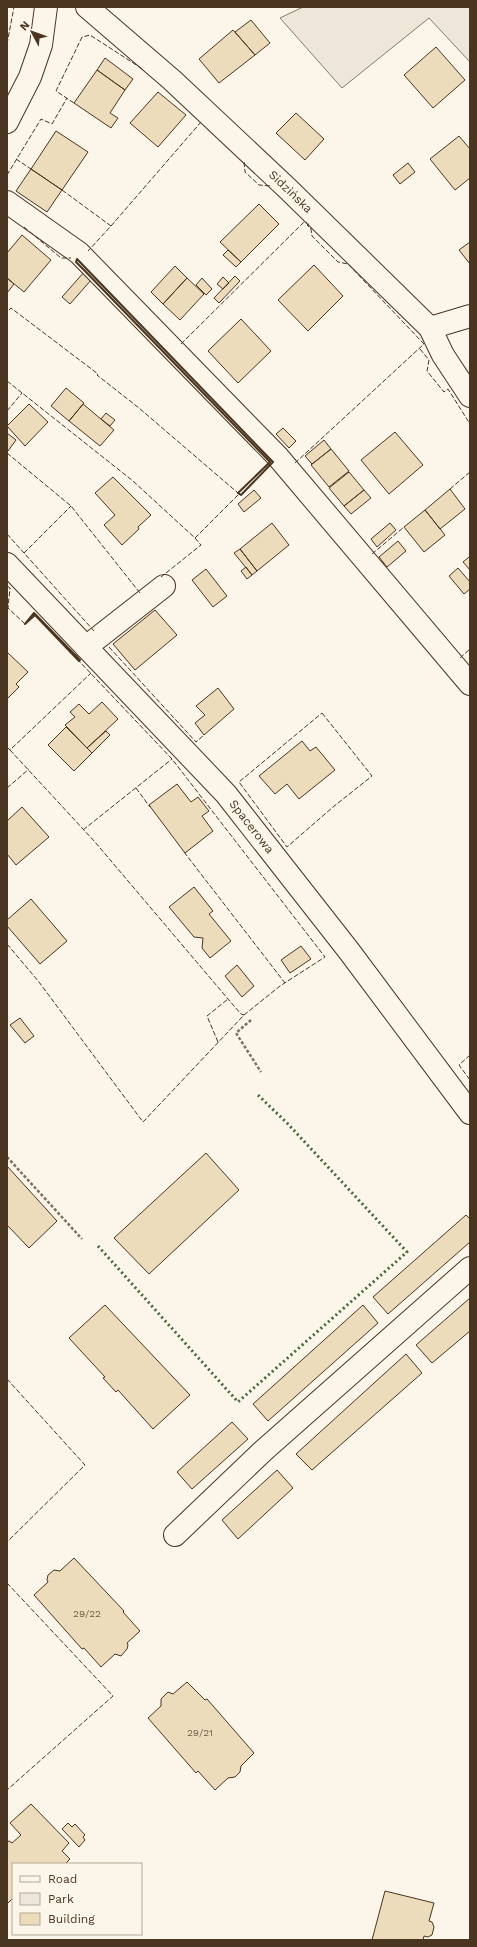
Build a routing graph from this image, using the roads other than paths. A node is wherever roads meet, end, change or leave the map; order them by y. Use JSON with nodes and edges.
{"nodes":[{"id":1,"x":46,"y":7,"type":"edge"},
{"id":2,"x":87,"y":7,"type":"edge"},
{"id":3,"x":7,"y":122,"type":"edge"},
{"id":4,"x":7,"y":202,"type":"edge"},
{"id":5,"x":470,"y":316,"type":"edge"},
{"id":6,"x":430,"y":328,"type":"junction"},
{"id":7,"x":470,"y":396,"type":"edge"},
{"id":8,"x":7,"y":564,"type":"edge"},
{"id":9,"x":164,"y":586,"type":"dead end"},
{"id":10,"x":86,"y":647,"type":"junction"},
{"id":11,"x":470,"y":684,"type":"edge"},
{"id":12,"x":470,"y":1113,"type":"edge"},
{"id":13,"x":470,"y":1268,"type":"edge"},
{"id":14,"x":175,"y":1535,"type":"dead end"}],
"edges":[{"from":1,"to":3,"type":"street"},
{"from":2,"to":6,"type":"street","name":"Sidzińska"},
{"from":4,"to":11,"type":"street"},
{"from":5,"to":6,"type":"street"},
{"from":6,"to":7,"type":"street","name":"Sidzińska"},
{"from":8,"to":10,"type":"street","name":"Spacerowa"},
{"from":9,"to":10,"type":"street"},
{"from":10,"to":12,"type":"street","name":"Spacerowa"},
{"from":13,"to":14,"type":"street"}]}
